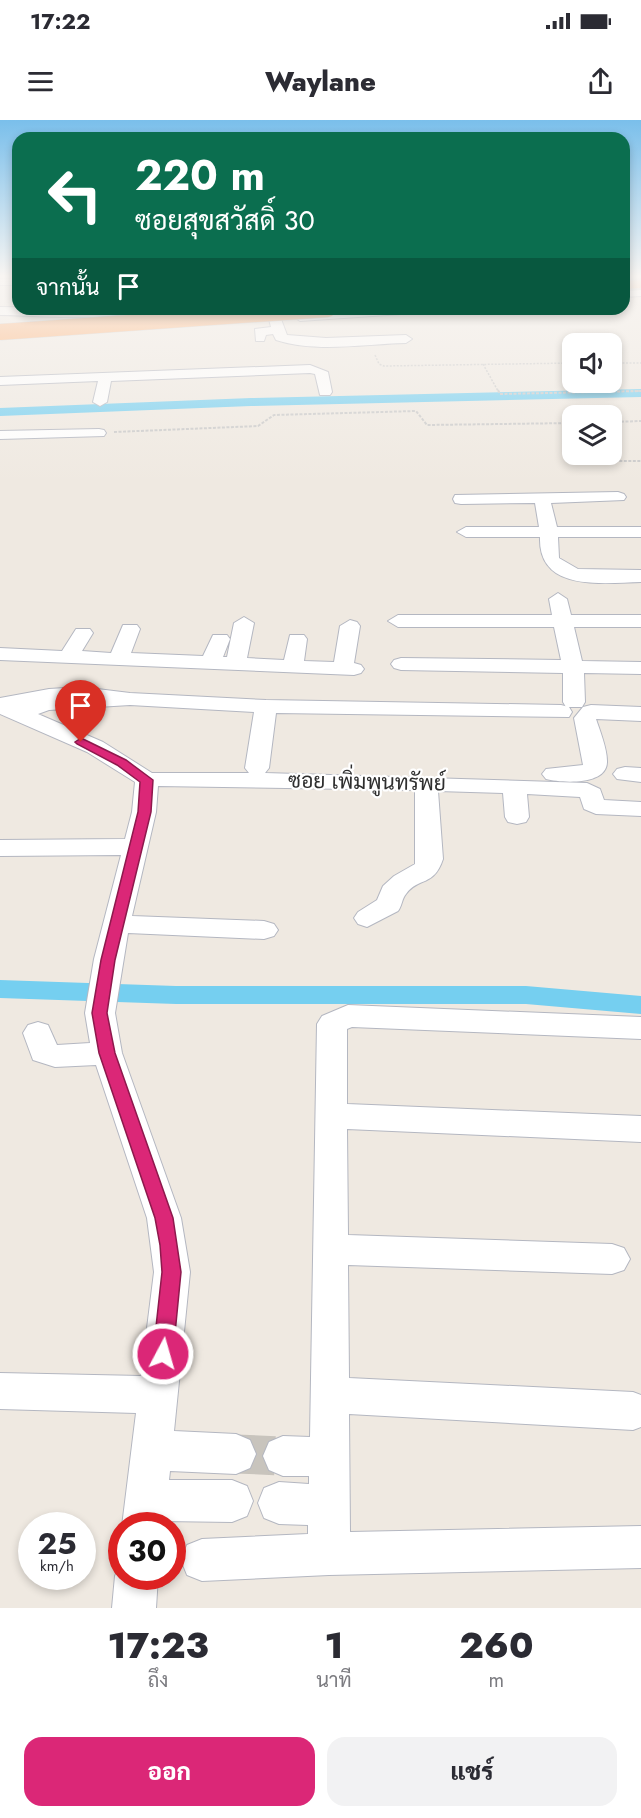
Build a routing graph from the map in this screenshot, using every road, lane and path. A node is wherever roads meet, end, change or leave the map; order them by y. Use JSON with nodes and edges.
{"nodes":[{"id":1,"x":371,"y":344,"type":"edge"},
{"id":2,"x":562,"y":363,"type":"edge"},
{"id":3,"x":622,"y":363,"type":"edge"},
{"id":4,"x":641,"y":363,"type":"edge"},
{"id":5,"x":483,"y":364,"type":"junction"},
{"id":6,"x":105,"y":378,"type":"junction"},
{"id":7,"x":0,"y":381,"type":"edge"},
{"id":8,"x":641,"y":391,"type":"edge"},
{"id":9,"x":325,"y":392,"type":"dead end"},
{"id":10,"x":100,"y":402,"type":"dead end"},
{"id":11,"x":641,"y":421,"type":"edge"},
{"id":12,"x":622,"y":422,"type":"edge"},
{"id":13,"x":562,"y":423,"type":"edge"},
{"id":14,"x":99,"y":433,"type":"joint"},
{"id":15,"x":0,"y":435,"type":"edge"},
{"id":16,"x":622,"y":461,"type":"edge"},
{"id":17,"x":641,"y":461,"type":"edge"},
{"id":18,"x":618,"y":496,"type":"dead end"},
{"id":19,"x":542,"y":498,"type":"junction"},
{"id":20,"x":461,"y":499,"type":"dead end"},
{"id":21,"x":466,"y":532,"type":"dead end"},
{"id":22,"x":549,"y":532,"type":"junction"},
{"id":23,"x":641,"y":532,"type":"edge"},
{"id":24,"x":641,"y":576,"type":"edge"},
{"id":25,"x":558,"y":599,"type":"dead end"},
{"id":26,"x":398,"y":621,"type":"dead end"},
{"id":27,"x":641,"y":621,"type":"edge"},
{"id":28,"x":564,"y":622,"type":"junction"},
{"id":29,"x":244,"y":623,"type":"dead end"},
{"id":30,"x":350,"y":626,"type":"dead end"},
{"id":31,"x":130,"y":629,"type":"dead end"},
{"id":32,"x":83,"y":633,"type":"dead end"},
{"id":33,"x":220,"y":639,"type":"dead end"},
{"id":34,"x":297,"y":639,"type":"dead end"},
{"id":35,"x":0,"y":654,"type":"edge"},
{"id":36,"x":68,"y":657,"type":"junction"},
{"id":37,"x":119,"y":659,"type":"junction"},
{"id":38,"x":210,"y":663,"type":"junction"},
{"id":39,"x":236,"y":664,"type":"junction"},
{"id":40,"x":401,"y":664,"type":"dead end"},
{"id":41,"x":293,"y":667,"type":"junction"},
{"id":42,"x":573,"y":667,"type":"junction"},
{"id":43,"x":641,"y":668,"type":"edge"},
{"id":44,"x":266,"y":706,"type":"junction"},
{"id":45,"x":6,"y":708,"type":"edge"},
{"id":46,"x":578,"y":711,"type":"junction"},
{"id":47,"x":641,"y":714,"type":"edge"},
{"id":48,"x":197,"y":765,"type":"dead end"},
{"id":49,"x":257,"y":768,"type":"junction"},
{"id":50,"x":147,"y":780,"type":"junction"},
{"id":51,"x":426,"y":783,"type":"junction"},
{"id":52,"x":514,"y":787,"type":"junction"},
{"id":53,"x":641,"y":809,"type":"edge"},
{"id":54,"x":517,"y":817,"type":"dead end"},
{"id":55,"x":136,"y":847,"type":"junction"},
{"id":56,"x":0,"y":848,"type":"edge"},
{"id":57,"x":367,"y":918,"type":"dead end"},
{"id":58,"x":117,"y":924,"type":"junction"},
{"id":59,"x":264,"y":930,"type":"dead end"},
{"id":60,"x":641,"y":1028,"type":"edge"},
{"id":61,"x":38,"y":1032,"type":"dead end"},
{"id":62,"x":107,"y":1053,"type":"junction"},
{"id":63,"x":330,"y":1116,"type":"junction"},
{"id":64,"x":641,"y":1129,"type":"edge"},
{"id":65,"x":329,"y":1249,"type":"junction"},
{"id":66,"x":612,"y":1259,"type":"dead end"},
{"id":67,"x":0,"y":1391,"type":"edge"},
{"id":68,"x":158,"y":1395,"type":"junction"},
{"id":69,"x":329,"y":1395,"type":"junction"},
{"id":70,"x":633,"y":1411,"type":"dead end"},
{"id":71,"x":152,"y":1450,"type":"junction"},
{"id":72,"x":236,"y":1454,"type":"tunnel mouth"},
{"id":73,"x":283,"y":1456,"type":"tunnel mouth"},
{"id":74,"x":329,"y":1457,"type":"junction"},
{"id":75,"x":232,"y":1501,"type":"dead end"},
{"id":76,"x":279,"y":1503,"type":"dead end"},
{"id":77,"x":329,"y":1506,"type":"junction"},
{"id":78,"x":144,"y":1512,"type":"edge"},
{"id":79,"x":151,"y":1512,"type":"edge"},
{"id":80,"x":641,"y":1547,"type":"edge"},
{"id":81,"x":329,"y":1554,"type":"junction"},
{"id":82,"x":202,"y":1560,"type":"dead end"},
{"id":83,"x":136,"y":1590,"type":"edge"},
{"id":84,"x":134,"y":1608,"type":"edge"}],
"edges":[{"from":1,"to":5,"type":"path"},
{"from":2,"to":5,"type":"path"},
{"from":3,"to":4,"type":"path"},
{"from":5,"to":8,"type":"path"},
{"from":6,"to":7,"type":"street"},
{"from":6,"to":9,"type":"street"},
{"from":6,"to":10,"type":"street"},
{"from":11,"to":12,"type":"path"},
{"from":13,"to":14,"type":"path"},
{"from":14,"to":15,"type":"street"},
{"from":16,"to":17,"type":"path"},
{"from":18,"to":19,"type":"street"},
{"from":19,"to":20,"type":"street"},
{"from":19,"to":22,"type":"street"},
{"from":21,"to":22,"type":"street"},
{"from":22,"to":23,"type":"street"},
{"from":22,"to":24,"type":"street"},
{"from":25,"to":28,"type":"street"},
{"from":26,"to":28,"type":"street"},
{"from":27,"to":28,"type":"street"},
{"from":28,"to":42,"type":"street"},
{"from":29,"to":39,"type":"street"},
{"from":30,"to":41,"type":"street"},
{"from":31,"to":37,"type":"street"},
{"from":32,"to":36,"type":"street"},
{"from":33,"to":38,"type":"street"},
{"from":34,"to":41,"type":"street"},
{"from":35,"to":36,"type":"street"},
{"from":36,"to":37,"type":"street"},
{"from":37,"to":38,"type":"street"},
{"from":38,"to":39,"type":"street"},
{"from":39,"to":41,"type":"street"},
{"from":40,"to":42,"type":"street"},
{"from":42,"to":43,"type":"street"},
{"from":42,"to":46,"type":"street"},
{"from":44,"to":45,"type":"street"},
{"from":44,"to":46,"type":"street"},
{"from":44,"to":49,"type":"street"},
{"from":45,"to":50,"type":"street"},
{"from":46,"to":47,"type":"street"},
{"from":46,"to":49,"type":"street"},
{"from":48,"to":49,"type":"street"},
{"from":50,"to":51,"type":"street","name":"ซอย เพิ่มพูนทรัพย์"},
{"from":50,"to":55,"type":"street"},
{"from":51,"to":52,"type":"street","name":"ซอย เพิ่มพูนทรัพย์"},
{"from":51,"to":57,"type":"street"},
{"from":52,"to":53,"type":"street","name":"ซอย เพิ่มพูนทรัพย์"},
{"from":52,"to":54,"type":"street"},
{"from":55,"to":56,"type":"street"},
{"from":55,"to":58,"type":"street"},
{"from":58,"to":59,"type":"street"},
{"from":58,"to":62,"type":"street"},
{"from":60,"to":63,"type":"street"},
{"from":61,"to":62,"type":"street"},
{"from":62,"to":68,"type":"street"},
{"from":63,"to":64,"type":"street"},
{"from":63,"to":65,"type":"street"},
{"from":65,"to":66,"type":"street"},
{"from":65,"to":69,"type":"street"},
{"from":67,"to":68,"type":"street"},
{"from":68,"to":71,"type":"street"},
{"from":69,"to":70,"type":"street"},
{"from":69,"to":74,"type":"street"},
{"from":71,"to":72,"type":"street"},
{"from":71,"to":78,"type":"street"},
{"from":73,"to":74,"type":"street"},
{"from":74,"to":77,"type":"street"},
{"from":75,"to":79,"type":"street"},
{"from":76,"to":77,"type":"street"},
{"from":77,"to":81,"type":"street"},
{"from":80,"to":81,"type":"street"},
{"from":81,"to":82,"type":"street"},
{"from":83,"to":84,"type":"street"}]}
